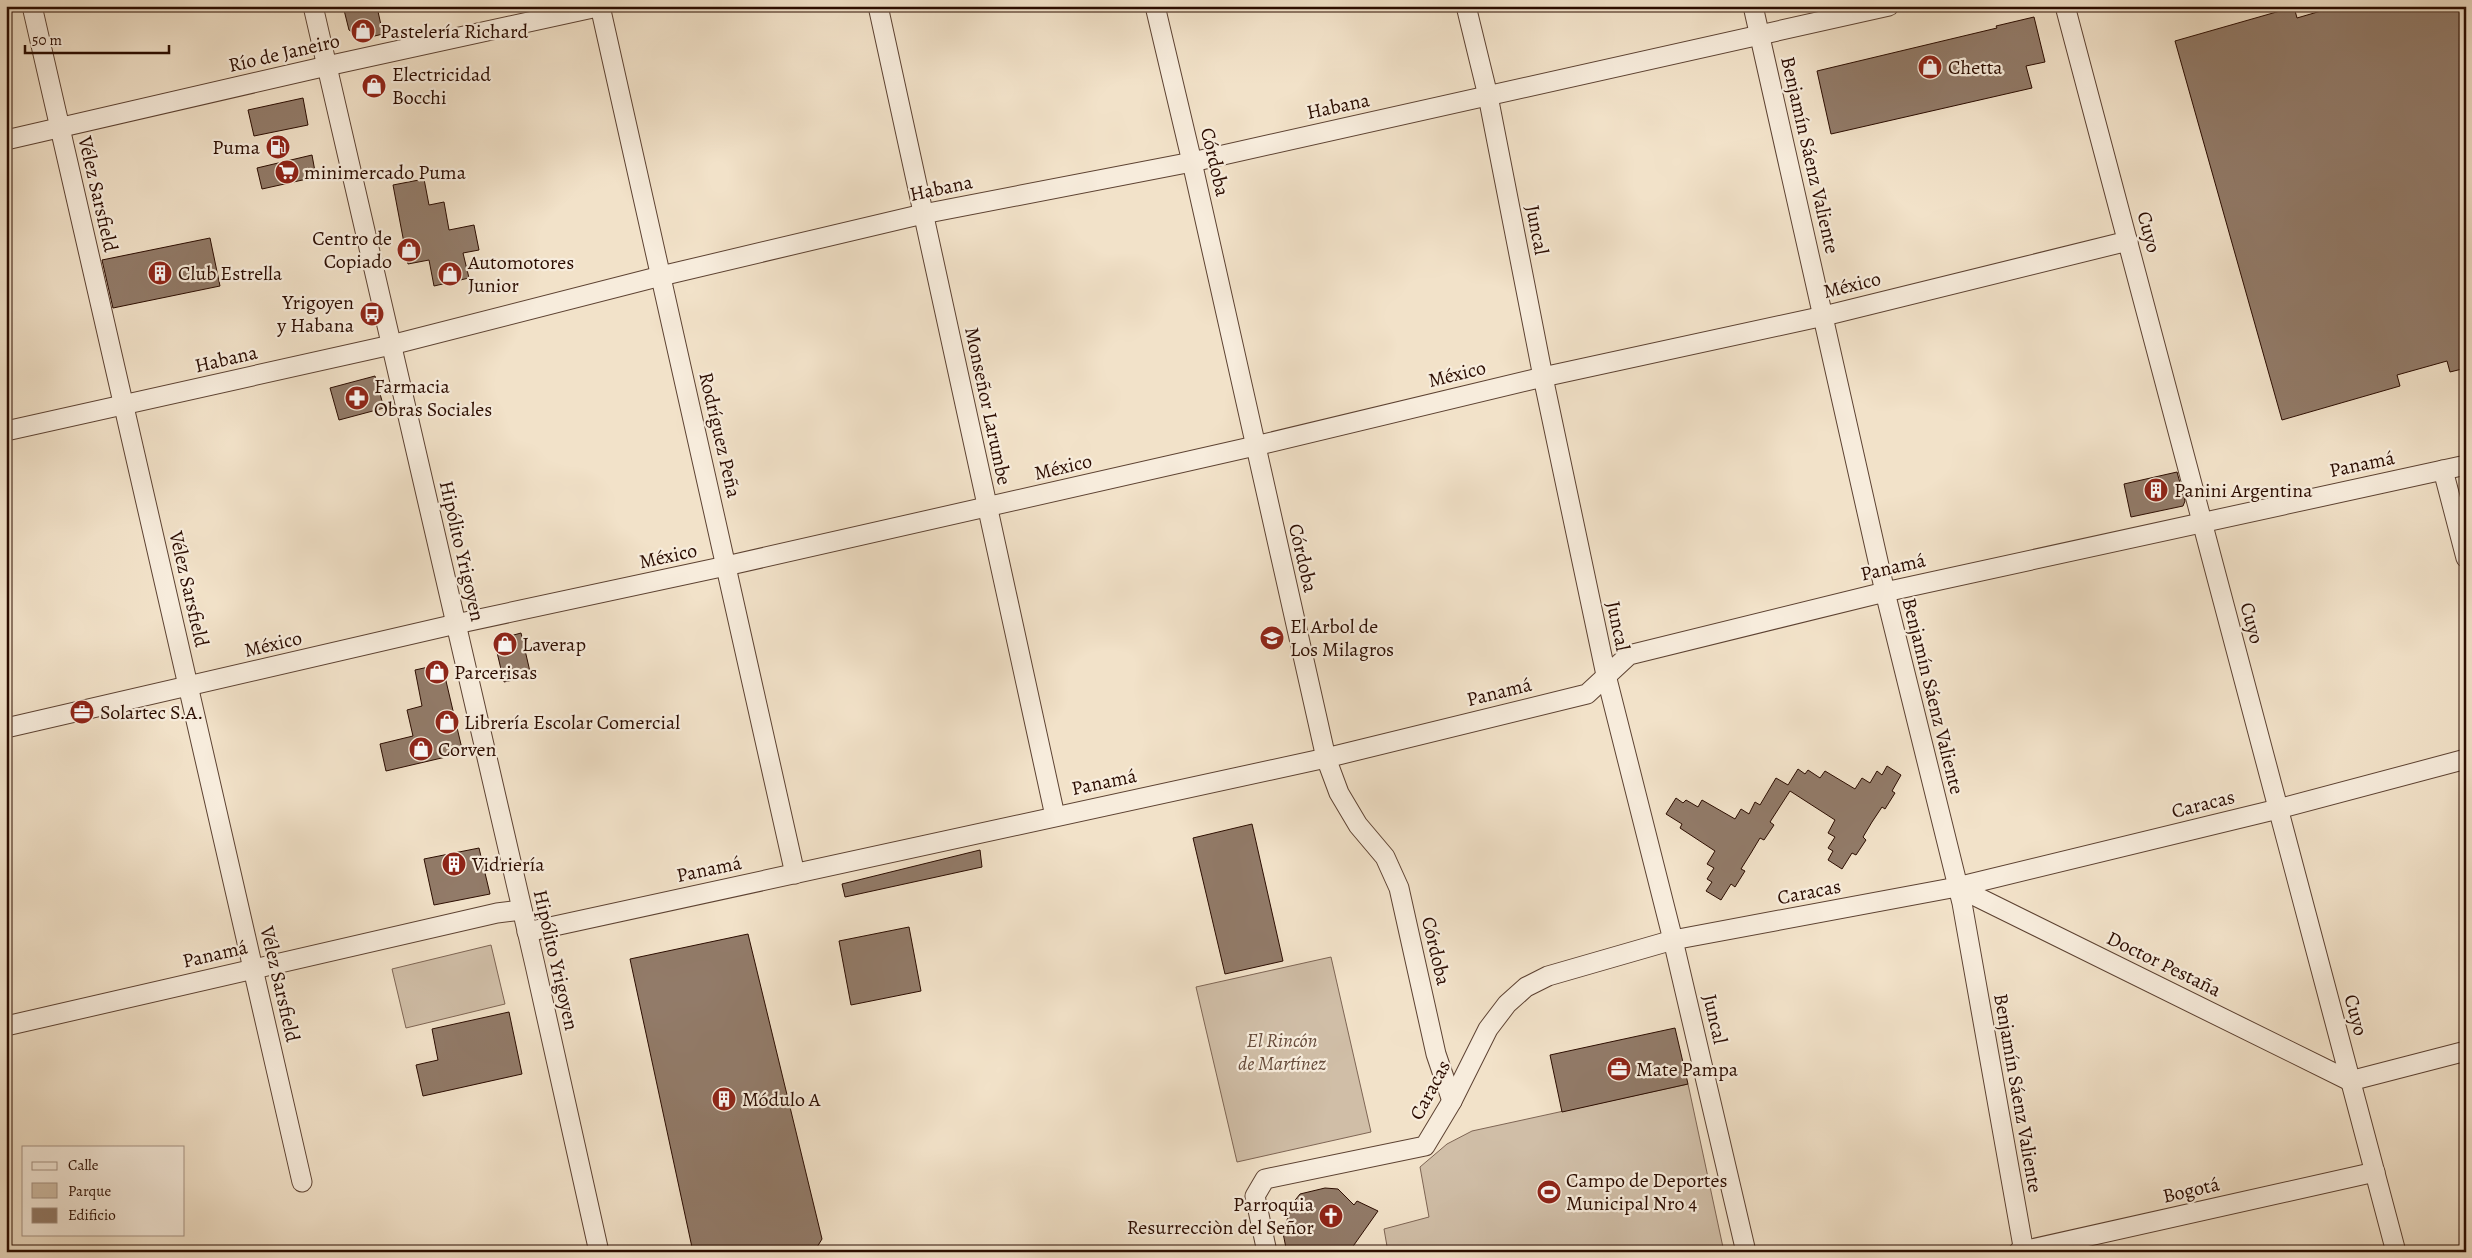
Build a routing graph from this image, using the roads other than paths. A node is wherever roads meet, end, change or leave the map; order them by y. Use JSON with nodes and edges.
{"nodes":[{"id":1,"x":32,"y":6,"type":"edge"},
{"id":2,"x":313,"y":6,"type":"edge"},
{"id":3,"x":601,"y":6,"type":"edge"},
{"id":4,"x":878,"y":6,"type":"edge"},
{"id":5,"x":1154,"y":6,"type":"edge"},
{"id":6,"x":1466,"y":6,"type":"edge"},
{"id":7,"x":1753,"y":6,"type":"edge"},
{"id":8,"x":1889,"y":6,"type":"edge"},
{"id":9,"x":2065,"y":6,"type":"edge"},
{"id":10,"x":1760,"y":34,"type":"junction"},
{"id":11,"x":327,"y":66,"type":"junction"},
{"id":12,"x":1488,"y":96,"type":"junction"},
{"id":13,"x":60,"y":127,"type":"junction"},
{"id":14,"x":6,"y":140,"type":"edge"},
{"id":15,"x":1192,"y":162,"type":"junction"},
{"id":16,"x":923,"y":214,"type":"junction"},
{"id":17,"x":2128,"y":241,"type":"junction"},
{"id":18,"x":661,"y":276,"type":"junction"},
{"id":19,"x":1824,"y":316,"type":"junction"},
{"id":20,"x":391,"y":345,"type":"junction"},
{"id":21,"x":1543,"y":377,"type":"junction"},
{"id":22,"x":122,"y":405,"type":"junction"},
{"id":23,"x":6,"y":431,"type":"edge"},
{"id":24,"x":1255,"y":446,"type":"junction"},
{"id":25,"x":2466,"y":464,"type":"edge"},
{"id":26,"x":2443,"y":470,"type":"junction"},
{"id":27,"x":987,"y":507,"type":"junction"},
{"id":28,"x":2202,"y":522,"type":"junction"},
{"id":29,"x":2466,"y":558,"type":"edge"},
{"id":30,"x":726,"y":566,"type":"junction"},
{"id":31,"x":1884,"y":592,"type":"junction"},
{"id":32,"x":456,"y":624,"type":"junction"},
{"id":33,"x":1606,"y":675,"type":"junction"},
{"id":34,"x":188,"y":686,"type":"junction"},
{"id":35,"x":6,"y":728,"type":"edge"},
{"id":36,"x":1326,"y":758,"type":"junction"},
{"id":37,"x":2466,"y":759,"type":"edge"},
{"id":38,"x":2278,"y":809,"type":"junction"},
{"id":39,"x":1055,"y":816,"type":"junction"},
{"id":40,"x":795,"y":874,"type":"junction"},
{"id":41,"x":1958,"y":887,"type":"junction"},
{"id":42,"x":522,"y":910,"type":"junction"},
{"id":43,"x":527,"y":932,"type":"junction"},
{"id":44,"x":1674,"y":940,"type":"junction"},
{"id":45,"x":253,"y":968,"type":"junction"},
{"id":46,"x":6,"y":1026,"type":"edge"},
{"id":47,"x":2466,"y":1051,"type":"edge"},
{"id":48,"x":2350,"y":1081,"type":"junction"},
{"id":49,"x":1452,"y":1101,"type":"junction"},
{"id":50,"x":2375,"y":1172,"type":"junction"},
{"id":51,"x":302,"y":1182,"type":"dead end"},
{"id":52,"x":2022,"y":1251,"type":"edge"},
{"id":53,"x":599,"y":1252,"type":"edge"},
{"id":54,"x":1267,"y":1252,"type":"edge"},
{"id":55,"x":1746,"y":1252,"type":"edge"},
{"id":56,"x":2396,"y":1252,"type":"edge"}],
"edges":[{"from":1,"to":13,"type":"street","name":"Vélez Sarsfield"},
{"from":2,"to":11,"type":"street","name":"Hipólito Yrigoyen"},
{"from":3,"to":11,"type":"street","name":"Río de Janeiro"},
{"from":3,"to":18,"type":"street","name":"Rodríguez Peña"},
{"from":4,"to":16,"type":"street","name":"Monseñor Larumbe"},
{"from":5,"to":15,"type":"street","name":"Córdoba"},
{"from":6,"to":12,"type":"street","name":"Juncal"},
{"from":7,"to":10,"type":"street","name":"Benjamín Sáenz Valiente"},
{"from":8,"to":10,"type":"street","name":"Habana"},
{"from":9,"to":17,"type":"street","name":"Cuyo"},
{"from":10,"to":12,"type":"street","name":"Habana"},
{"from":10,"to":19,"type":"street","name":"Benjamín Sáenz Valiente"},
{"from":11,"to":13,"type":"street","name":"Río de Janeiro"},
{"from":11,"to":20,"type":"street","name":"Hipólito Yrigoyen"},
{"from":12,"to":15,"type":"street","name":"Habana"},
{"from":12,"to":21,"type":"street","name":"Juncal"},
{"from":13,"to":14,"type":"street","name":"Río de Janeiro"},
{"from":13,"to":22,"type":"street","name":"Vélez Sarsfield"},
{"from":15,"to":16,"type":"street","name":"Habana"},
{"from":15,"to":24,"type":"street","name":"Córdoba"},
{"from":16,"to":18,"type":"street","name":"Habana"},
{"from":16,"to":27,"type":"street","name":"Monseñor Larumbe"},
{"from":17,"to":19,"type":"street","name":"México"},
{"from":17,"to":28,"type":"street","name":"Cuyo"},
{"from":18,"to":20,"type":"street","name":"Habana"},
{"from":18,"to":30,"type":"street","name":"Rodríguez Peña"},
{"from":19,"to":21,"type":"street","name":"México"},
{"from":19,"to":31,"type":"street","name":"Benjamín Sáenz Valiente"},
{"from":20,"to":22,"type":"street","name":"Habana"},
{"from":20,"to":32,"type":"street","name":"Hipólito Yrigoyen"},
{"from":21,"to":24,"type":"street","name":"México"},
{"from":21,"to":33,"type":"street","name":"Juncal"},
{"from":22,"to":23,"type":"street","name":"Habana"},
{"from":22,"to":34,"type":"street","name":"Vélez Sarsfield"},
{"from":24,"to":27,"type":"street","name":"México"},
{"from":24,"to":36,"type":"street","name":"Córdoba"},
{"from":25,"to":26,"type":"street","name":"Panamá"},
{"from":26,"to":28,"type":"street","name":"Panamá"},
{"from":26,"to":29,"type":"street"},
{"from":27,"to":30,"type":"street","name":"México"},
{"from":27,"to":39,"type":"street","name":"Monseñor Larumbe"},
{"from":28,"to":31,"type":"street","name":"Panamá"},
{"from":28,"to":38,"type":"street","name":"Cuyo"},
{"from":30,"to":32,"type":"street","name":"México"},
{"from":30,"to":40,"type":"street","name":"Rodríguez Peña"},
{"from":31,"to":33,"type":"street","name":"Panamá"},
{"from":31,"to":41,"type":"street","name":"Benjamín Sáenz Valiente"},
{"from":32,"to":34,"type":"street","name":"México"},
{"from":32,"to":42,"type":"street","name":"Hipólito Yrigoyen"},
{"from":33,"to":36,"type":"street","name":"Panamá"},
{"from":33,"to":44,"type":"street","name":"Juncal"},
{"from":34,"to":35,"type":"street","name":"México"},
{"from":34,"to":45,"type":"street","name":"Vélez Sarsfield"},
{"from":36,"to":39,"type":"street","name":"Panamá"},
{"from":36,"to":49,"type":"street","name":"Córdoba"},
{"from":37,"to":38,"type":"street","name":"Caracas"},
{"from":38,"to":41,"type":"street","name":"Caracas"},
{"from":38,"to":48,"type":"street","name":"Cuyo"},
{"from":39,"to":40,"type":"street","name":"Panamá"},
{"from":40,"to":43,"type":"street","name":"Panamá"},
{"from":41,"to":44,"type":"street","name":"Caracas"},
{"from":41,"to":48,"type":"street","name":"Doctor Pestaña"},
{"from":41,"to":52,"type":"street","name":"Benjamín Sáenz Valiente"},
{"from":42,"to":43,"type":"street","name":"Hipólito Yrigoyen"},
{"from":42,"to":45,"type":"street","name":"Panamá"},
{"from":43,"to":53,"type":"street","name":"Hipólito Yrigoyen"},
{"from":44,"to":49,"type":"street","name":"Caracas"},
{"from":44,"to":55,"type":"street","name":"Juncal"},
{"from":45,"to":46,"type":"street","name":"Panamá"},
{"from":45,"to":51,"type":"street","name":"Vélez Sarsfield"},
{"from":47,"to":48,"type":"street"},
{"from":48,"to":50,"type":"street","name":"Cuyo"},
{"from":49,"to":54,"type":"street","name":"Caracas"},
{"from":50,"to":52,"type":"street","name":"Bogotá"},
{"from":50,"to":56,"type":"street","name":"Cuyo"}]}
